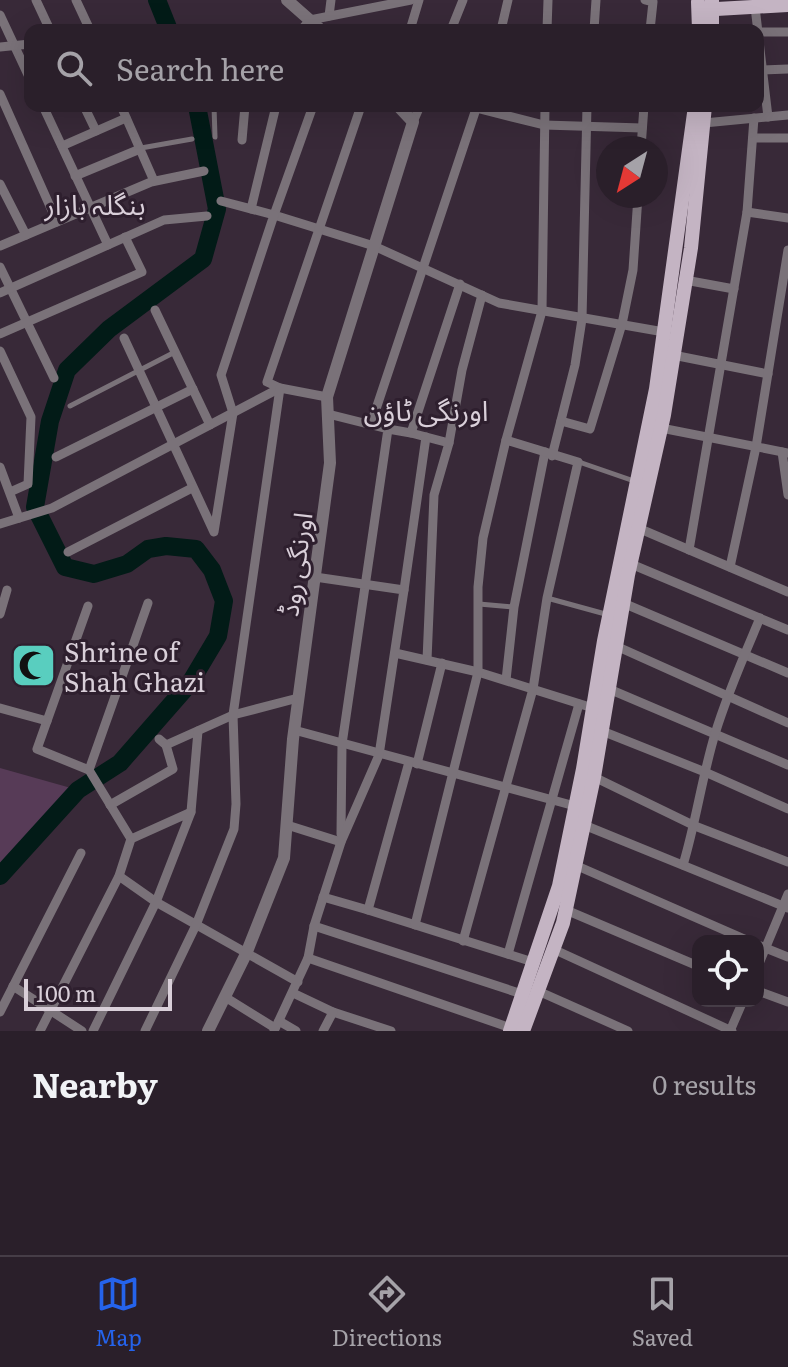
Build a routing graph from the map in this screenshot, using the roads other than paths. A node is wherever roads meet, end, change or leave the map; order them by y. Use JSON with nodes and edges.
{"nodes":[{"id":1,"x":36,"y":0,"type":"edge"},
{"id":2,"x":76,"y":0,"type":"edge"},
{"id":3,"x":287,"y":0,"type":"edge"},
{"id":4,"x":331,"y":0,"type":"edge"},
{"id":5,"x":411,"y":0,"type":"edge"},
{"id":6,"x":419,"y":0,"type":"edge"},
{"id":7,"x":463,"y":0,"type":"edge"},
{"id":8,"x":508,"y":0,"type":"edge"},
{"id":9,"x":548,"y":0,"type":"edge"},
{"id":10,"x":596,"y":0,"type":"edge"},
{"id":11,"x":645,"y":0,"type":"edge"},
{"id":12,"x":369,"y":4,"type":"edge"},
{"id":13,"x":706,"y":5,"type":"edge"},
{"id":14,"x":788,"y":5,"type":"edge"},
{"id":15,"x":755,"y":7,"type":"junction"},
{"id":16,"x":0,"y":15,"type":"edge"},
{"id":17,"x":329,"y":16,"type":"junction"},
{"id":18,"x":47,"y":24,"type":"edge"},
{"id":19,"x":87,"y":24,"type":"edge"},
{"id":20,"x":305,"y":24,"type":"edge"},
{"id":21,"x":309,"y":24,"type":"edge"},
{"id":22,"x":412,"y":24,"type":"edge"},
{"id":23,"x":453,"y":24,"type":"edge"},
{"id":24,"x":502,"y":24,"type":"edge"},
{"id":25,"x":547,"y":24,"type":"edge"},
{"id":26,"x":594,"y":24,"type":"edge"},
{"id":27,"x":651,"y":24,"type":"edge"},
{"id":28,"x":757,"y":24,"type":"edge"},
{"id":29,"x":764,"y":32,"type":"edge"},
{"id":30,"x":788,"y":32,"type":"edge"},
{"id":31,"x":24,"y":44,"type":"edge"},
{"id":32,"x":14,"y":45,"type":"junction"},
{"id":33,"x":0,"y":47,"type":"edge"},
{"id":34,"x":24,"y":66,"type":"edge"},
{"id":35,"x":788,"y":69,"type":"edge"},
{"id":36,"x":764,"y":70,"type":"edge"},
{"id":37,"x":764,"y":86,"type":"edge"},
{"id":38,"x":0,"y":94,"type":"edge"},
{"id":39,"x":46,"y":112,"type":"edge"},
{"id":40,"x":87,"y":112,"type":"edge"},
{"id":41,"x":124,"y":112,"type":"edge"},
{"id":42,"x":214,"y":112,"type":"edge"},
{"id":43,"x":244,"y":112,"type":"edge"},
{"id":44,"x":275,"y":112,"type":"edge"},
{"id":45,"x":311,"y":112,"type":"edge"},
{"id":46,"x":359,"y":112,"type":"edge"},
{"id":47,"x":404,"y":112,"type":"edge"},
{"id":48,"x":417,"y":112,"type":"edge"},
{"id":49,"x":474,"y":112,"type":"edge"},
{"id":50,"x":495,"y":112,"type":"edge"},
{"id":51,"x":545,"y":112,"type":"edge"},
{"id":52,"x":586,"y":112,"type":"edge"},
{"id":53,"x":643,"y":112,"type":"edge"},
{"id":54,"x":694,"y":112,"type":"edge"},
{"id":55,"x":705,"y":112,"type":"edge"},
{"id":56,"x":788,"y":115,"type":"edge"},
{"id":57,"x":768,"y":117,"type":"junction"},
{"id":58,"x":126,"y":118,"type":"junction"},
{"id":59,"x":754,"y":118,"type":"junction"},
{"id":60,"x":413,"y":122,"type":"junction"},
{"id":61,"x":704,"y":123,"type":"junction"},
{"id":62,"x":544,"y":125,"type":"junction"},
{"id":63,"x":585,"y":125,"type":"junction"},
{"id":64,"x":642,"y":128,"type":"junction"},
{"id":65,"x":96,"y":131,"type":"junction"},
{"id":66,"x":642,"y":136,"type":"edge"},
{"id":67,"x":215,"y":137,"type":"dead end"},
{"id":68,"x":753,"y":138,"type":"junction"},
{"id":69,"x":788,"y":138,"type":"edge"},
{"id":70,"x":192,"y":139,"type":"dead end"},
{"id":71,"x":242,"y":140,"type":"dead end"},
{"id":72,"x":62,"y":146,"type":"junction"},
{"id":73,"x":140,"y":149,"type":"junction"},
{"id":74,"x":204,"y":171,"type":"dead end"},
{"id":75,"x":75,"y":176,"type":"junction"},
{"id":76,"x":154,"y":181,"type":"junction"},
{"id":77,"x":0,"y":184,"type":"edge"},
{"id":78,"x":221,"y":201,"type":"dead end"},
{"id":79,"x":91,"y":208,"type":"junction"},
{"id":80,"x":637,"y":208,"type":"edge"},
{"id":81,"x":251,"y":209,"type":"junction"},
{"id":82,"x":747,"y":212,"type":"junction"},
{"id":83,"x":274,"y":215,"type":"junction"},
{"id":84,"x":207,"y":216,"type":"dead end"},
{"id":85,"x":788,"y":218,"type":"edge"},
{"id":86,"x":57,"y":222,"type":"junction"},
{"id":87,"x":318,"y":229,"type":"junction"},
{"id":88,"x":26,"y":235,"type":"junction"},
{"id":89,"x":125,"y":237,"type":"junction"},
{"id":90,"x":108,"y":245,"type":"junction"},
{"id":91,"x":0,"y":246,"type":"edge"},
{"id":92,"x":374,"y":246,"type":"junction"},
{"id":93,"x":788,"y":250,"type":"edge"},
{"id":94,"x":0,"y":267,"type":"edge"},
{"id":95,"x":423,"y":267,"type":"junction"},
{"id":96,"x":685,"y":280,"type":"junction"},
{"id":97,"x":460,"y":284,"type":"junction"},
{"id":98,"x":10,"y":289,"type":"junction"},
{"id":99,"x":734,"y":289,"type":"junction"},
{"id":100,"x":0,"y":293,"type":"edge"},
{"id":101,"x":482,"y":295,"type":"junction"},
{"id":102,"x":155,"y":310,"type":"dead end"},
{"id":103,"x":542,"y":311,"type":"junction"},
{"id":104,"x":582,"y":319,"type":"junction"},
{"id":105,"x":26,"y":321,"type":"junction"},
{"id":106,"x":622,"y":324,"type":"junction"},
{"id":107,"x":664,"y":332,"type":"junction"},
{"id":108,"x":0,"y":334,"type":"edge"},
{"id":109,"x":124,"y":338,"type":"dead end"},
{"id":110,"x":0,"y":351,"type":"edge"},
{"id":111,"x":175,"y":352,"type":"junction"},
{"id":112,"x":673,"y":355,"type":"junction"},
{"id":113,"x":720,"y":364,"type":"junction"},
{"id":114,"x":138,"y":371,"type":"junction"},
{"id":115,"x":768,"y":374,"type":"junction"},
{"id":116,"x":54,"y":378,"type":"dead end"},
{"id":117,"x":280,"y":388,"type":"junction"},
{"id":118,"x":193,"y":389,"type":"junction"},
{"id":119,"x":327,"y":397,"type":"junction"},
{"id":120,"x":70,"y":406,"type":"dead end"},
{"id":121,"x":155,"y":408,"type":"junction"},
{"id":122,"x":233,"y":413,"type":"junction"},
{"id":123,"x":328,"y":414,"type":"junction"},
{"id":124,"x":561,"y":421,"type":"junction"},
{"id":125,"x":371,"y":424,"type":"junction"},
{"id":126,"x":210,"y":425,"type":"junction"},
{"id":127,"x":661,"y":428,"type":"junction"},
{"id":128,"x":388,"y":429,"type":"junction"},
{"id":129,"x":411,"y":433,"type":"junction"},
{"id":130,"x":426,"y":437,"type":"junction"},
{"id":131,"x":708,"y":437,"type":"junction"},
{"id":132,"x":506,"y":440,"type":"junction"},
{"id":133,"x":449,"y":443,"type":"junction"},
{"id":134,"x":172,"y":445,"type":"junction"},
{"id":135,"x":756,"y":447,"type":"junction"},
{"id":136,"x":785,"y":452,"type":"edge"},
{"id":137,"x":548,"y":454,"type":"junction"},
{"id":138,"x":56,"y":457,"type":"dead end"},
{"id":139,"x":578,"y":462,"type":"junction"},
{"id":140,"x":0,"y":467,"type":"edge"},
{"id":141,"x":637,"y":482,"type":"junction"},
{"id":142,"x":192,"y":488,"type":"junction"},
{"id":143,"x":10,"y":492,"type":"junction"},
{"id":144,"x":788,"y":495,"type":"edge"},
{"id":145,"x":20,"y":518,"type":"junction"},
{"id":146,"x":0,"y":524,"type":"edge"},
{"id":147,"x":638,"y":528,"type":"junction"},
{"id":148,"x":689,"y":550,"type":"junction"},
{"id":149,"x":68,"y":552,"type":"dead end"},
{"id":150,"x":631,"y":564,"type":"junction"},
{"id":151,"x":730,"y":567,"type":"junction"},
{"id":152,"x":315,"y":577,"type":"junction"},
{"id":153,"x":366,"y":584,"type":"junction"},
{"id":154,"x":7,"y":590,"type":"dead end"},
{"id":155,"x":404,"y":590,"type":"junction"},
{"id":156,"x":788,"y":592,"type":"edge"},
{"id":157,"x":547,"y":598,"type":"junction"},
{"id":158,"x":148,"y":603,"type":"dead end"},
{"id":159,"x":623,"y":603,"type":"junction"},
{"id":160,"x":478,"y":604,"type":"junction"},
{"id":161,"x":88,"y":606,"type":"dead end"},
{"id":162,"x":514,"y":607,"type":"junction"},
{"id":163,"x":0,"y":614,"type":"edge"},
{"id":164,"x":610,"y":615,"type":"junction"},
{"id":165,"x":760,"y":618,"type":"junction"},
{"id":166,"x":788,"y":630,"type":"edge"},
{"id":167,"x":616,"y":646,"type":"junction"},
{"id":168,"x":395,"y":653,"type":"junction"},
{"id":169,"x":745,"y":654,"type":"junction"},
{"id":170,"x":427,"y":660,"type":"junction"},
{"id":171,"x":442,"y":663,"type":"junction"},
{"id":172,"x":478,"y":672,"type":"junction"},
{"id":173,"x":788,"y":673,"type":"edge"},
{"id":174,"x":506,"y":680,"type":"junction"},
{"id":175,"x":533,"y":689,"type":"junction"},
{"id":176,"x":609,"y":689,"type":"junction"},
{"id":177,"x":728,"y":696,"type":"junction"},
{"id":178,"x":298,"y":698,"type":"junction"},
{"id":179,"x":586,"y":706,"type":"junction"},
{"id":180,"x":0,"y":708,"type":"edge"},
{"id":181,"x":233,"y":715,"type":"junction"},
{"id":182,"x":47,"y":721,"type":"junction"},
{"id":183,"x":788,"y":723,"type":"edge"},
{"id":184,"x":294,"y":730,"type":"junction"},
{"id":185,"x":198,"y":731,"type":"junction"},
{"id":186,"x":602,"y":731,"type":"junction"},
{"id":187,"x":715,"y":734,"type":"junction"},
{"id":188,"x":342,"y":744,"type":"junction"},
{"id":189,"x":379,"y":755,"type":"junction"},
{"id":190,"x":413,"y":763,"type":"junction"},
{"id":191,"x":788,"y":765,"type":"edge"},
{"id":192,"x":89,"y":770,"type":"junction"},
{"id":193,"x":705,"y":772,"type":"junction"},
{"id":194,"x":455,"y":774,"type":"junction"},
{"id":195,"x":594,"y":777,"type":"junction"},
{"id":196,"x":504,"y":787,"type":"junction"},
{"id":197,"x":552,"y":800,"type":"junction"},
{"id":198,"x":110,"y":805,"type":"junction"},
{"id":199,"x":575,"y":806,"type":"junction"},
{"id":200,"x":788,"y":809,"type":"edge"},
{"id":201,"x":191,"y":812,"type":"junction"},
{"id":202,"x":287,"y":825,"type":"junction"},
{"id":203,"x":584,"y":825,"type":"junction"},
{"id":204,"x":695,"y":826,"type":"junction"},
{"id":205,"x":131,"y":839,"type":"junction"},
{"id":206,"x":341,"y":842,"type":"junction"},
{"id":207,"x":81,"y":853,"type":"dead end"},
{"id":208,"x":788,"y":862,"type":"edge"},
{"id":209,"x":575,"y":865,"type":"junction"},
{"id":210,"x":683,"y":865,"type":"junction"},
{"id":211,"x":119,"y":876,"type":"junction"},
{"id":212,"x":788,"y":894,"type":"edge"},
{"id":213,"x":323,"y":897,"type":"junction"},
{"id":214,"x":156,"y":902,"type":"junction"},
{"id":215,"x":786,"y":907,"type":"edge"},
{"id":216,"x":368,"y":910,"type":"junction"},
{"id":217,"x":566,"y":910,"type":"junction"},
{"id":218,"x":196,"y":925,"type":"junction"},
{"id":219,"x":415,"y":925,"type":"junction"},
{"id":220,"x":314,"y":926,"type":"junction"},
{"id":221,"x":735,"y":935,"type":"edge"},
{"id":222,"x":463,"y":941,"type":"junction"},
{"id":223,"x":764,"y":943,"type":"edge"},
{"id":224,"x":764,"y":947,"type":"edge"},
{"id":225,"x":553,"y":949,"type":"junction"},
{"id":226,"x":246,"y":954,"type":"junction"},
{"id":227,"x":508,"y":954,"type":"junction"},
{"id":228,"x":788,"y":957,"type":"edge"},
{"id":229,"x":308,"y":958,"type":"junction"},
{"id":230,"x":533,"y":962,"type":"junction"},
{"id":231,"x":692,"y":963,"type":"edge"},
{"id":232,"x":298,"y":982,"type":"junction"},
{"id":233,"x":13,"y":986,"type":"junction"},
{"id":234,"x":538,"y":991,"type":"junction"},
{"id":235,"x":293,"y":993,"type":"junction"},
{"id":236,"x":764,"y":993,"type":"edge"},
{"id":237,"x":522,"y":994,"type":"junction"},
{"id":238,"x":225,"y":997,"type":"junction"},
{"id":239,"x":788,"y":1002,"type":"edge"},
{"id":240,"x":740,"y":1007,"type":"edge"},
{"id":241,"x":50,"y":1010,"type":"junction"},
{"id":242,"x":0,"y":1012,"type":"edge"},
{"id":243,"x":333,"y":1012,"type":"junction"},
{"id":244,"x":276,"y":1027,"type":"edge"},
{"id":245,"x":515,"y":1030,"type":"edge"},
{"id":246,"x":40,"y":1031,"type":"edge"},
{"id":247,"x":82,"y":1031,"type":"edge"},
{"id":248,"x":93,"y":1031,"type":"edge"},
{"id":249,"x":145,"y":1031,"type":"edge"},
{"id":250,"x":208,"y":1031,"type":"edge"},
{"id":251,"x":296,"y":1031,"type":"edge"},
{"id":252,"x":323,"y":1031,"type":"edge"},
{"id":253,"x":391,"y":1031,"type":"edge"},
{"id":254,"x":628,"y":1031,"type":"edge"},
{"id":255,"x":730,"y":1031,"type":"edge"}],
"edges":[{"from":1,"to":18,"type":"street"},
{"from":2,"to":19,"type":"street"},
{"from":3,"to":20,"type":"street"},
{"from":4,"to":17,"type":"street"},
{"from":5,"to":12,"type":"street"},
{"from":6,"to":22,"type":"street"},
{"from":7,"to":23,"type":"street"},
{"from":8,"to":24,"type":"street"},
{"from":9,"to":25,"type":"street"},
{"from":10,"to":26,"type":"street"},
{"from":11,"to":27,"type":"street"},
{"from":12,"to":17,"type":"street"},
{"from":13,"to":15,"type":"main road"},
{"from":14,"to":15,"type":"main road"},
{"from":15,"to":28,"type":"street"},
{"from":16,"to":32,"type":"street"},
{"from":17,"to":21,"type":"street"},
{"from":29,"to":30,"type":"street"},
{"from":31,"to":32,"type":"street"},
{"from":32,"to":33,"type":"street"},
{"from":32,"to":34,"type":"street"},
{"from":35,"to":36,"type":"street"},
{"from":37,"to":57,"type":"street"},
{"from":38,"to":86,"type":"street"},
{"from":39,"to":72,"type":"street"},
{"from":40,"to":65,"type":"street"},
{"from":41,"to":58,"type":"street"},
{"from":42,"to":67,"type":"lane"},
{"from":43,"to":71,"type":"street"},
{"from":44,"to":81,"type":"street"},
{"from":45,"to":83,"type":"street"},
{"from":46,"to":87,"type":"street"},
{"from":47,"to":60,"type":"street"},
{"from":48,"to":60,"type":"street"},
{"from":49,"to":95,"type":"street"},
{"from":50,"to":62,"type":"street"},
{"from":51,"to":62,"type":"street"},
{"from":52,"to":63,"type":"street"},
{"from":53,"to":64,"type":"street"},
{"from":54,"to":107,"type":"main road"},
{"from":55,"to":61,"type":"main road"},
{"from":56,"to":57,"type":"street"},
{"from":57,"to":59,"type":"street"},
{"from":58,"to":65,"type":"street"},
{"from":58,"to":73,"type":"street"},
{"from":59,"to":61,"type":"street"},
{"from":59,"to":68,"type":"street"},
{"from":60,"to":92,"type":"street","name":"اورنگی روڈ"},
{"from":61,"to":96,"type":"main road"},
{"from":62,"to":63,"type":"street"},
{"from":62,"to":103,"type":"street"},
{"from":63,"to":64,"type":"street"},
{"from":63,"to":104,"type":"street"},
{"from":64,"to":66,"type":"street"},
{"from":65,"to":72,"type":"street"},
{"from":68,"to":69,"type":"street"},
{"from":68,"to":82,"type":"street"},
{"from":70,"to":73,"type":"lane"},
{"from":72,"to":75,"type":"street"},
{"from":73,"to":75,"type":"street"},
{"from":73,"to":76,"type":"street"},
{"from":74,"to":76,"type":"street"},
{"from":75,"to":79,"type":"street"},
{"from":76,"to":79,"type":"street"},
{"from":77,"to":88,"type":"street"},
{"from":78,"to":81,"type":"street"},
{"from":79,"to":86,"type":"street"},
{"from":79,"to":90,"type":"street"},
{"from":80,"to":106,"type":"street"},
{"from":81,"to":83,"type":"street"},
{"from":82,"to":85,"type":"street"},
{"from":82,"to":99,"type":"street"},
{"from":83,"to":87,"type":"street"},
{"from":83,"to":122,"type":"street"},
{"from":84,"to":89,"type":"street"},
{"from":86,"to":88,"type":"street"},
{"from":87,"to":92,"type":"street"},
{"from":87,"to":117,"type":"street"},
{"from":88,"to":91,"type":"street"},
{"from":89,"to":90,"type":"street"},
{"from":89,"to":105,"type":"street"},
{"from":90,"to":98,"type":"street"},
{"from":92,"to":95,"type":"street"},
{"from":92,"to":119,"type":"street","name":"اورنگی روڈ"},
{"from":93,"to":115,"type":"street"},
{"from":94,"to":98,"type":"street"},
{"from":95,"to":97,"type":"street"},
{"from":95,"to":125,"type":"street"},
{"from":96,"to":99,"type":"street"},
{"from":96,"to":112,"type":"main road"},
{"from":97,"to":101,"type":"street"},
{"from":97,"to":129,"type":"street"},
{"from":98,"to":100,"type":"street"},
{"from":98,"to":105,"type":"street"},
{"from":99,"to":113,"type":"street"},
{"from":101,"to":103,"type":"street"},
{"from":101,"to":133,"type":"street"},
{"from":102,"to":111,"type":"street"},
{"from":103,"to":104,"type":"street"},
{"from":103,"to":132,"type":"street"},
{"from":104,"to":106,"type":"street"},
{"from":104,"to":124,"type":"street"},
{"from":105,"to":108,"type":"street"},
{"from":105,"to":116,"type":"street"},
{"from":106,"to":107,"type":"street"},
{"from":106,"to":124,"type":"street"},
{"from":107,"to":141,"type":"main road"},
{"from":109,"to":114,"type":"street"},
{"from":110,"to":143,"type":"street"},
{"from":111,"to":114,"type":"lane"},
{"from":111,"to":118,"type":"street"},
{"from":112,"to":113,"type":"street"},
{"from":112,"to":127,"type":"main road"},
{"from":113,"to":115,"type":"street"},
{"from":113,"to":131,"type":"street"},
{"from":114,"to":120,"type":"lane"},
{"from":114,"to":121,"type":"street"},
{"from":115,"to":135,"type":"street"},
{"from":117,"to":119,"type":"street"},
{"from":117,"to":122,"type":"street"},
{"from":117,"to":181,"type":"street"},
{"from":118,"to":121,"type":"street"},
{"from":118,"to":126,"type":"street"},
{"from":119,"to":123,"type":"street","name":"اورنگی روڈ"},
{"from":121,"to":134,"type":"street"},
{"from":121,"to":138,"type":"street"},
{"from":122,"to":126,"type":"street"},
{"from":122,"to":142,"type":"street"},
{"from":123,"to":125,"type":"street"},
{"from":123,"to":152,"type":"street","name":"اورنگی روڈ"},
{"from":124,"to":137,"type":"street"},
{"from":125,"to":128,"type":"street"},
{"from":126,"to":134,"type":"street"},
{"from":127,"to":131,"type":"street"},
{"from":127,"to":147,"type":"main road"},
{"from":128,"to":129,"type":"street"},
{"from":128,"to":153,"type":"street"},
{"from":129,"to":130,"type":"street"},
{"from":130,"to":133,"type":"street"},
{"from":130,"to":155,"type":"street"},
{"from":131,"to":135,"type":"street"},
{"from":131,"to":148,"type":"street"},
{"from":132,"to":137,"type":"street"},
{"from":132,"to":160,"type":"street"},
{"from":133,"to":170,"type":"street"},
{"from":134,"to":142,"type":"street"},
{"from":134,"to":145,"type":"street"},
{"from":135,"to":136,"type":"street"},
{"from":135,"to":151,"type":"street"},
{"from":136,"to":144,"type":"street"},
{"from":137,"to":139,"type":"street"},
{"from":137,"to":162,"type":"street"},
{"from":139,"to":141,"type":"lane"},
{"from":139,"to":157,"type":"street"},
{"from":140,"to":143,"type":"street"},
{"from":141,"to":164,"type":"main road"},
{"from":142,"to":149,"type":"street"},
{"from":143,"to":145,"type":"street"},
{"from":145,"to":146,"type":"street"},
{"from":147,"to":148,"type":"street"},
{"from":147,"to":150,"type":"main road"},
{"from":148,"to":151,"type":"street"},
{"from":150,"to":159,"type":"main road"},
{"from":150,"to":165,"type":"street"},
{"from":151,"to":156,"type":"street"},
{"from":152,"to":153,"type":"street"},
{"from":152,"to":178,"type":"street","name":"اورنگی روڈ"},
{"from":153,"to":155,"type":"street"},
{"from":153,"to":188,"type":"street"},
{"from":154,"to":163,"type":"street"},
{"from":155,"to":168,"type":"street"},
{"from":157,"to":164,"type":"lane"},
{"from":157,"to":175,"type":"street"},
{"from":158,"to":192,"type":"street"},
{"from":159,"to":167,"type":"main road"},
{"from":159,"to":169,"type":"street"},
{"from":160,"to":162,"type":"lane"},
{"from":160,"to":172,"type":"street"},
{"from":161,"to":182,"type":"street"},
{"from":162,"to":174,"type":"street"},
{"from":164,"to":179,"type":"main road"},
{"from":165,"to":166,"type":"street"},
{"from":165,"to":169,"type":"street"},
{"from":167,"to":176,"type":"main road"},
{"from":167,"to":177,"type":"street"},
{"from":168,"to":170,"type":"street"},
{"from":168,"to":189,"type":"street"},
{"from":169,"to":173,"type":"street"},
{"from":169,"to":177,"type":"street"},
{"from":170,"to":171,"type":"street"},
{"from":171,"to":172,"type":"street"},
{"from":171,"to":190,"type":"street"},
{"from":172,"to":174,"type":"street"},
{"from":172,"to":194,"type":"street"},
{"from":174,"to":175,"type":"street"},
{"from":175,"to":179,"type":"street"},
{"from":175,"to":196,"type":"street"},
{"from":176,"to":186,"type":"main road"},
{"from":176,"to":187,"type":"street"},
{"from":177,"to":183,"type":"street"},
{"from":177,"to":187,"type":"street"},
{"from":178,"to":181,"type":"street"},
{"from":178,"to":184,"type":"street","name":"اورنگی روڈ"},
{"from":179,"to":197,"type":"street"},
{"from":179,"to":199,"type":"main road"},
{"from":180,"to":182,"type":"street"},
{"from":181,"to":185,"type":"street"},
{"from":181,"to":218,"type":"street"},
{"from":182,"to":192,"type":"street"},
{"from":184,"to":188,"type":"street"},
{"from":184,"to":202,"type":"street","name":"اورنگی روڈ"},
{"from":185,"to":198,"type":"street"},
{"from":185,"to":201,"type":"street"},
{"from":186,"to":193,"type":"street"},
{"from":186,"to":195,"type":"main road"},
{"from":187,"to":191,"type":"street"},
{"from":187,"to":193,"type":"street"},
{"from":188,"to":189,"type":"street"},
{"from":188,"to":206,"type":"street"},
{"from":189,"to":190,"type":"street"},
{"from":189,"to":206,"type":"street"},
{"from":190,"to":194,"type":"street"},
{"from":190,"to":216,"type":"street"},
{"from":192,"to":198,"type":"street"},
{"from":193,"to":200,"type":"street"},
{"from":193,"to":204,"type":"street"},
{"from":194,"to":196,"type":"street"},
{"from":194,"to":219,"type":"street"},
{"from":195,"to":203,"type":"main road"},
{"from":195,"to":204,"type":"street"},
{"from":196,"to":197,"type":"street"},
{"from":196,"to":222,"type":"street"},
{"from":197,"to":199,"type":"street"},
{"from":197,"to":227,"type":"street"},
{"from":198,"to":205,"type":"street"},
{"from":199,"to":230,"type":"main road"},
{"from":201,"to":205,"type":"street"},
{"from":201,"to":214,"type":"street"},
{"from":202,"to":206,"type":"street"},
{"from":202,"to":226,"type":"street","name":"اورنگی روڈ"},
{"from":203,"to":209,"type":"main road"},
{"from":203,"to":210,"type":"street"},
{"from":204,"to":208,"type":"street"},
{"from":204,"to":210,"type":"street"},
{"from":205,"to":211,"type":"street"},
{"from":206,"to":213,"type":"street"},
{"from":207,"to":233,"type":"street"},
{"from":209,"to":217,"type":"main road"},
{"from":209,"to":221,"type":"street"},
{"from":210,"to":215,"type":"street"},
{"from":211,"to":214,"type":"street"},
{"from":211,"to":241,"type":"street"},
{"from":212,"to":215,"type":"street"},
{"from":213,"to":216,"type":"street"},
{"from":213,"to":220,"type":"street"},
{"from":214,"to":218,"type":"street"},
{"from":214,"to":248,"type":"street"},
{"from":215,"to":223,"type":"street"},
{"from":216,"to":219,"type":"street"},
{"from":217,"to":225,"type":"main road"},
{"from":217,"to":231,"type":"street"},
{"from":218,"to":226,"type":"street"},
{"from":218,"to":249,"type":"street"},
{"from":219,"to":222,"type":"street"},
{"from":220,"to":229,"type":"street"},
{"from":220,"to":237,"type":"street"},
{"from":222,"to":227,"type":"street"},
{"from":224,"to":228,"type":"street"},
{"from":225,"to":234,"type":"main road"},
{"from":225,"to":255,"type":"street"},
{"from":226,"to":232,"type":"street"},
{"from":226,"to":238,"type":"street","name":"اورنگی روڈ"},
{"from":227,"to":230,"type":"street"},
{"from":229,"to":232,"type":"street"},
{"from":229,"to":245,"type":"street"},
{"from":230,"to":237,"type":"main road"},
{"from":232,"to":235,"type":"street"},
{"from":233,"to":241,"type":"street"},
{"from":233,"to":242,"type":"street"},
{"from":234,"to":245,"type":"main road"},
{"from":234,"to":254,"type":"street"},
{"from":235,"to":243,"type":"street"},
{"from":235,"to":244,"type":"street"},
{"from":236,"to":239,"type":"street"},
{"from":237,"to":245,"type":"main road"},
{"from":238,"to":244,"type":"street"},
{"from":238,"to":250,"type":"street","name":"اورنگی روڈ"},
{"from":240,"to":255,"type":"street"},
{"from":241,"to":246,"type":"street"},
{"from":241,"to":247,"type":"street"},
{"from":243,"to":252,"type":"street"},
{"from":243,"to":253,"type":"street"},
{"from":244,"to":251,"type":"street"}]}
